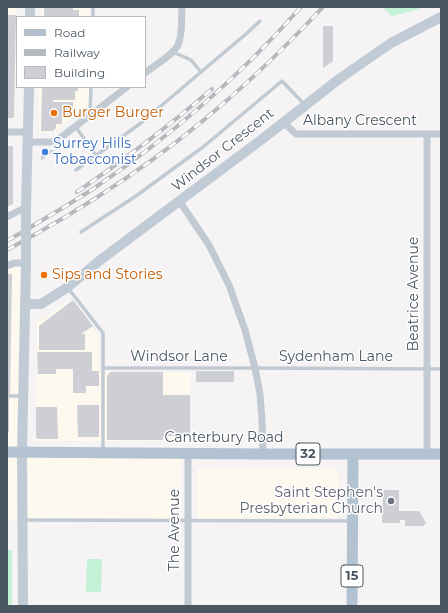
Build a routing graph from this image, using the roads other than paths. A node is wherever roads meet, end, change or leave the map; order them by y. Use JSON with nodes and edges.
{"nodes":[{"id":1,"x":182,"y":7,"type":"edge"},
{"id":2,"x":441,"y":17,"type":"edge"},
{"id":3,"x":260,"y":21,"type":"dead end"},
{"id":4,"x":173,"y":52,"type":"junction"},
{"id":5,"x":146,"y":72,"type":"edge"},
{"id":6,"x":201,"y":72,"type":"junction"},
{"id":7,"x":29,"y":88,"type":"edge"},
{"id":8,"x":91,"y":88,"type":"edge"},
{"id":9,"x":125,"y":88,"type":"edge"},
{"id":10,"x":305,"y":105,"type":"junction"},
{"id":11,"x":90,"y":114,"type":"junction"},
{"id":12,"x":283,"y":122,"type":"junction"},
{"id":13,"x":75,"y":126,"type":"junction"},
{"id":14,"x":7,"y":132,"type":"edge"},
{"id":15,"x":427,"y":134,"type":"junction"},
{"id":16,"x":441,"y":134,"type":"edge"},
{"id":17,"x":28,"y":137,"type":"junction"},
{"id":18,"x":96,"y":155,"type":"junction"},
{"id":19,"x":76,"y":170,"type":"dead end"},
{"id":20,"x":180,"y":202,"type":"junction"},
{"id":21,"x":26,"y":207,"type":"junction"},
{"id":22,"x":7,"y":217,"type":"edge"},
{"id":23,"x":81,"y":232,"type":"dead end"},
{"id":24,"x":26,"y":263,"type":"junction"},
{"id":25,"x":7,"y":266,"type":"edge"},
{"id":26,"x":68,"y":287,"type":"junction"},
{"id":27,"x":25,"y":304,"type":"junction"},
{"id":28,"x":103,"y":368,"type":"junction"},
{"id":29,"x":255,"y":368,"type":"junction"},
{"id":30,"x":427,"y":369,"type":"junction"},
{"id":31,"x":441,"y":369,"type":"edge"},
{"id":32,"x":7,"y":396,"type":"edge"},
{"id":33,"x":24,"y":396,"type":"junction"},
{"id":34,"x":7,"y":452,"type":"edge"},
{"id":35,"x":22,"y":452,"type":"junction"},
{"id":36,"x":103,"y":452,"type":"junction"},
{"id":37,"x":188,"y":453,"type":"junction"},
{"id":38,"x":263,"y":454,"type":"junction"},
{"id":39,"x":353,"y":454,"type":"junction"},
{"id":40,"x":427,"y":454,"type":"junction"},
{"id":41,"x":441,"y":454,"type":"edge"},
{"id":42,"x":22,"y":520,"type":"junction"},
{"id":43,"x":188,"y":521,"type":"junction"},
{"id":44,"x":352,"y":521,"type":"junction"},
{"id":45,"x":22,"y":606,"type":"edge"},
{"id":46,"x":188,"y":606,"type":"edge"},
{"id":47,"x":352,"y":606,"type":"edge"}],
"edges":[{"from":1,"to":4,"type":"street"},
{"from":2,"to":10,"type":"street","name":"Windsor Crescent"},
{"from":3,"to":6,"type":"lane"},
{"from":4,"to":5,"type":"street"},
{"from":4,"to":6,"type":"lane"},
{"from":6,"to":18,"type":"lane"},
{"from":7,"to":17,"type":"street"},
{"from":8,"to":11,"type":"lane"},
{"from":9,"to":11,"type":"street"},
{"from":10,"to":12,"type":"street","name":"Windsor Crescent"},
{"from":10,"to":23,"type":"lane"},
{"from":11,"to":13,"type":"street"},
{"from":12,"to":15,"type":"street","name":"Albany Crescent"},
{"from":12,"to":20,"type":"street","name":"Windsor Crescent"},
{"from":13,"to":17,"type":"street"},
{"from":13,"to":18,"type":"lane"},
{"from":14,"to":17,"type":"street"},
{"from":15,"to":16,"type":"street","name":"Albany Crescent"},
{"from":15,"to":30,"type":"street","name":"Beatrice Avenue"},
{"from":17,"to":21,"type":"street"},
{"from":18,"to":19,"type":"lane"},
{"from":20,"to":26,"type":"street","name":"Windsor Crescent"},
{"from":20,"to":29,"type":"street"},
{"from":21,"to":22,"type":"street"},
{"from":21,"to":24,"type":"street","bridge":true},
{"from":24,"to":25,"type":"street"},
{"from":24,"to":27,"type":"street"},
{"from":26,"to":27,"type":"street","name":"Windsor Crescent"},
{"from":26,"to":28,"type":"lane"},
{"from":27,"to":33,"type":"street"},
{"from":28,"to":29,"type":"lane","name":"Windsor Lane"},
{"from":28,"to":36,"type":"lane"},
{"from":29,"to":30,"type":"lane","name":"Sydenham Lane"},
{"from":29,"to":38,"type":"street"},
{"from":30,"to":31,"type":"lane","name":"Sydenham Lane"},
{"from":30,"to":40,"type":"street","name":"Beatrice Avenue"},
{"from":32,"to":33,"type":"lane"},
{"from":33,"to":35,"type":"street"},
{"from":34,"to":35,"type":"main road","name":"Canterbury Road","number":"32"},
{"from":35,"to":36,"type":"main road","name":"Canterbury Road","number":"32"},
{"from":35,"to":42,"type":"street"},
{"from":36,"to":37,"type":"main road","name":"Canterbury Road","number":"32"},
{"from":37,"to":38,"type":"main road","name":"Canterbury Road","number":"32"},
{"from":37,"to":43,"type":"street","name":"The Avenue"},
{"from":38,"to":39,"type":"main road","name":"Canterbury Road","number":"32"},
{"from":39,"to":40,"type":"main road","name":"Canterbury Road","number":"32"},
{"from":39,"to":44,"type":"main road","number":"15"},
{"from":40,"to":41,"type":"main road","name":"Canterbury Road","number":"32"},
{"from":42,"to":43,"type":"lane"},
{"from":42,"to":45,"type":"street"},
{"from":43,"to":44,"type":"lane"},
{"from":43,"to":46,"type":"street","name":"The Avenue"},
{"from":44,"to":47,"type":"main road","number":"15"}]}
